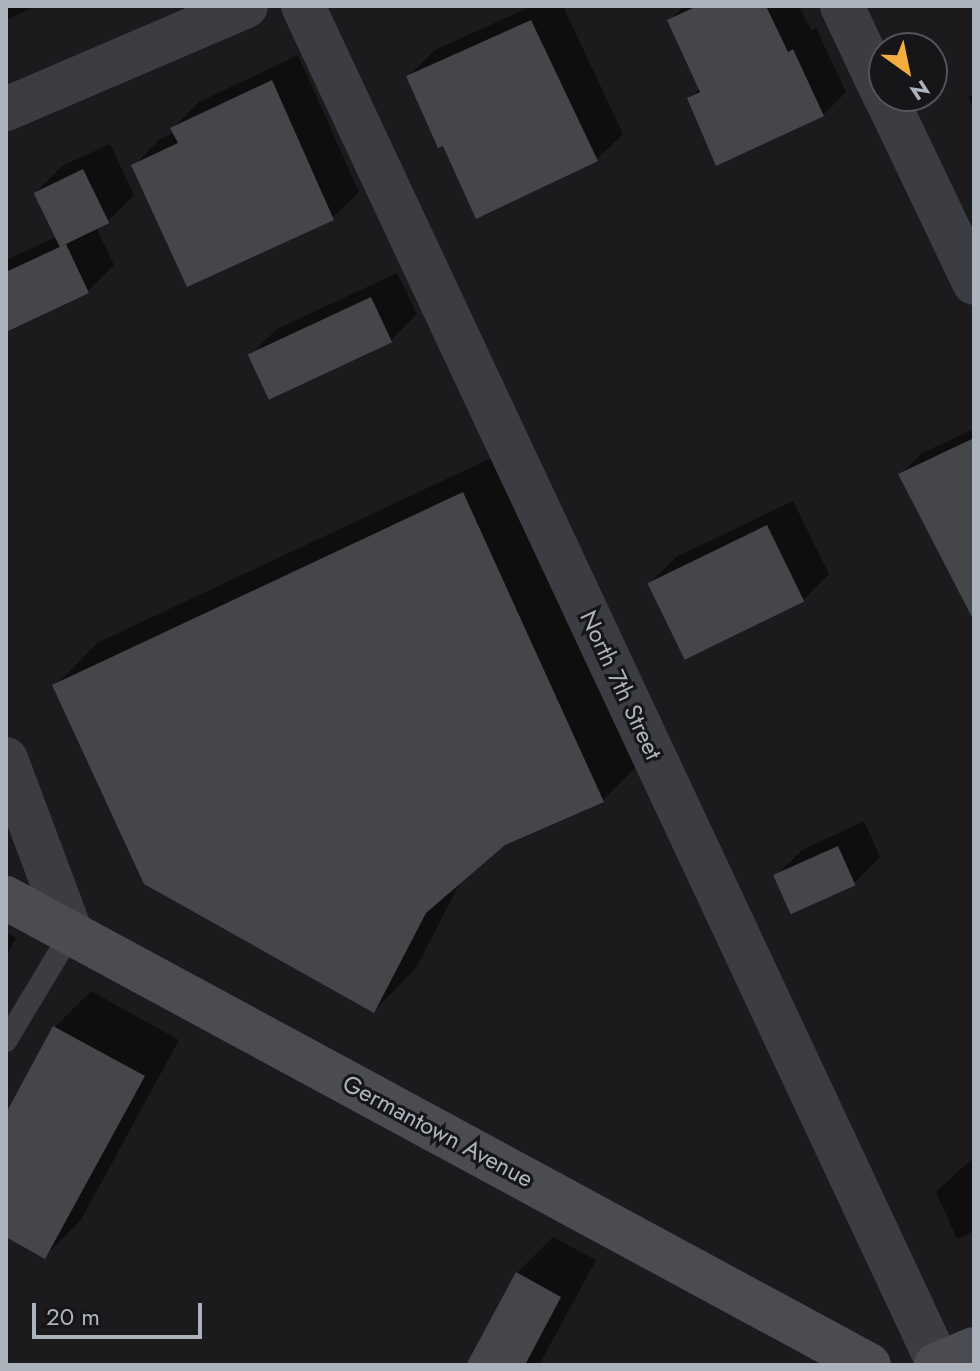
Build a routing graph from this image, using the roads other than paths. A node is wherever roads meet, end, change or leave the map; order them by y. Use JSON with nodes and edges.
{"nodes":[{"id":1,"x":246,"y":6,"type":"edge"},
{"id":2,"x":303,"y":6,"type":"edge"},
{"id":3,"x":842,"y":6,"type":"edge"},
{"id":4,"x":868,"y":61,"type":"edge"},
{"id":5,"x":6,"y":109,"type":"edge"},
{"id":6,"x":892,"y":112,"type":"edge"},
{"id":7,"x":974,"y":283,"type":"edge"},
{"id":8,"x":6,"y":759,"type":"edge"},
{"id":9,"x":6,"y":898,"type":"edge"},
{"id":10,"x":71,"y":933,"type":"junction"},
{"id":11,"x":6,"y":1041,"type":"edge"},
{"id":12,"x":974,"y":1349,"type":"edge"},
{"id":13,"x":869,"y":1365,"type":"edge"},
{"id":14,"x":938,"y":1365,"type":"edge"}],
"edges":[{"from":1,"to":5,"type":"street"},
{"from":2,"to":14,"type":"street","name":"North 7th Street"},
{"from":3,"to":4,"type":"street"},
{"from":6,"to":7,"type":"street"},
{"from":8,"to":10,"type":"street"},
{"from":9,"to":10,"type":"street","name":"Germantown Avenue"},
{"from":10,"to":11,"type":"lane"},
{"from":10,"to":13,"type":"street","name":"Germantown Avenue"},
{"from":12,"to":14,"type":"street"}]}
